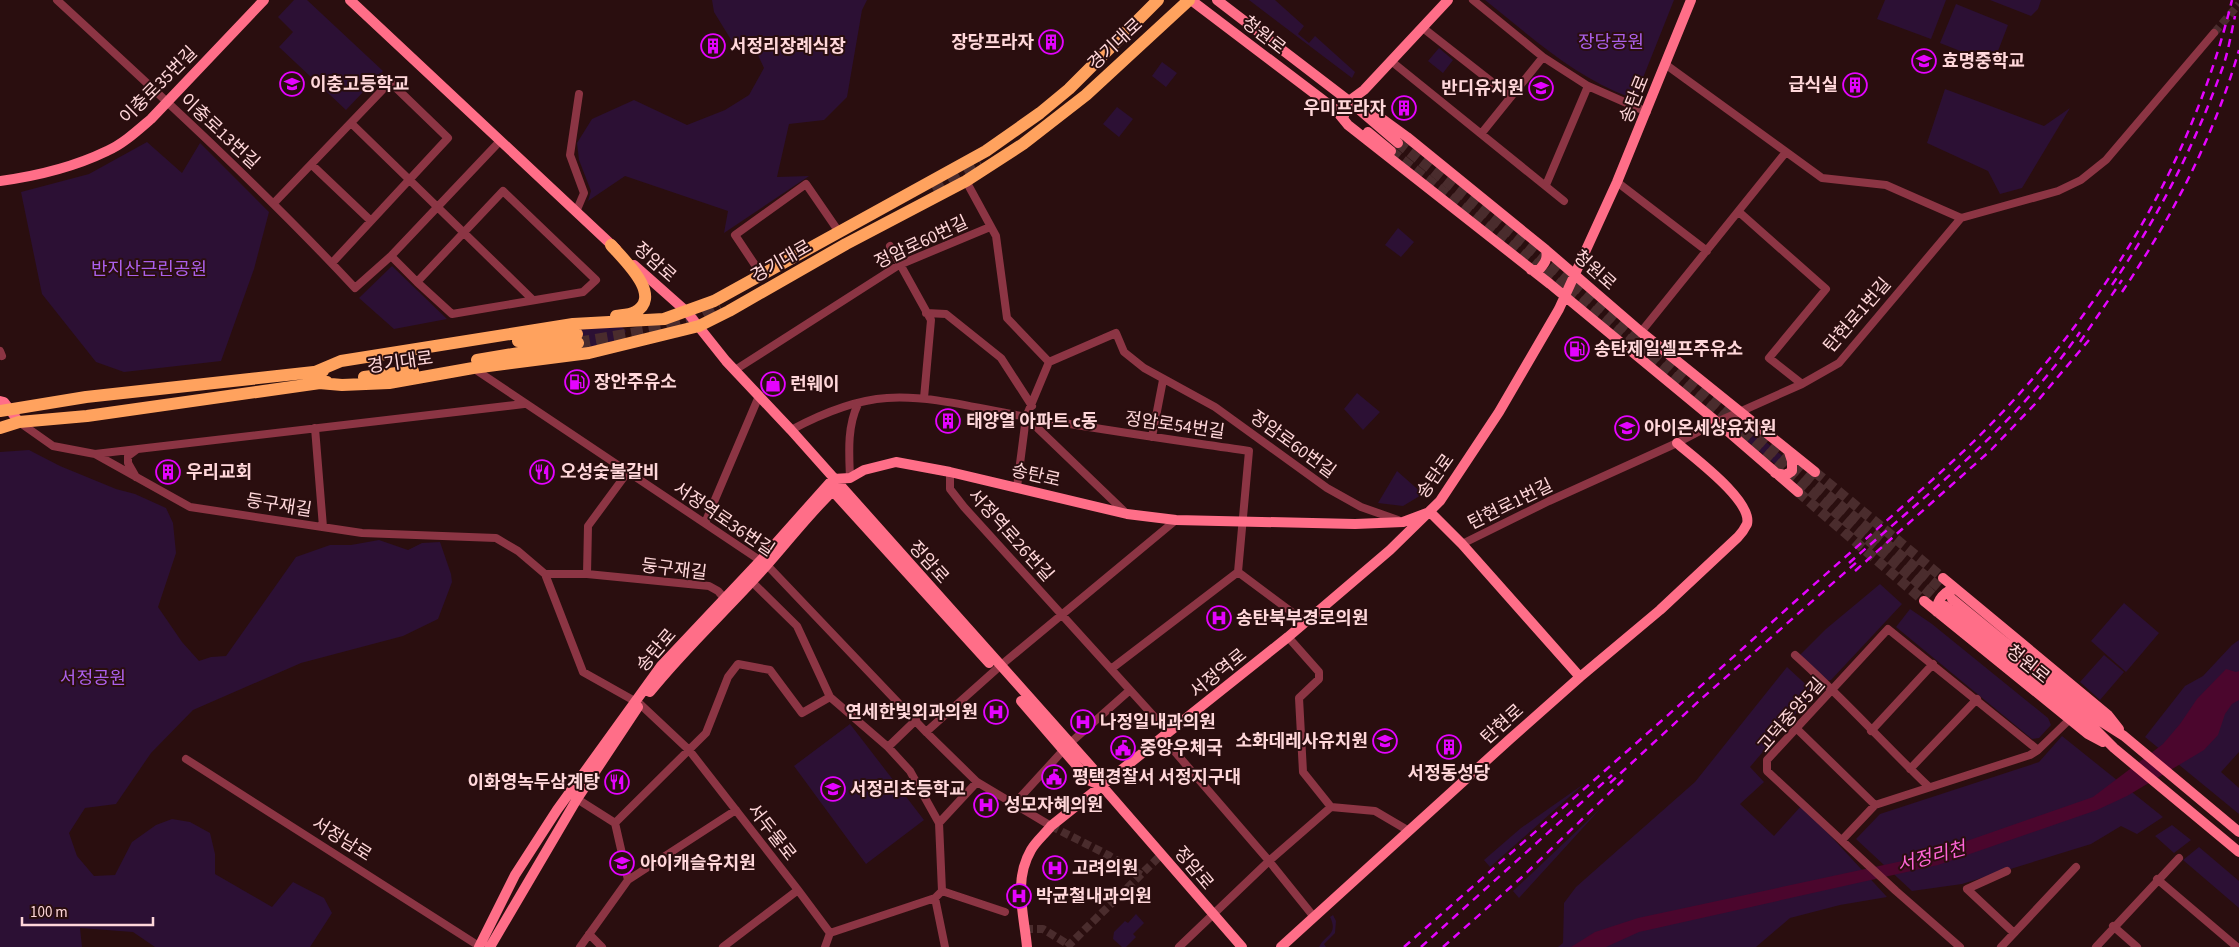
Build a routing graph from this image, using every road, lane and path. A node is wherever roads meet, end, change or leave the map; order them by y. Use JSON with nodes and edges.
{"nodes":[{"id":1,"x":57,"y":0,"type":"edge"},
{"id":2,"x":264,"y":0,"type":"edge"},
{"id":3,"x":350,"y":0,"type":"edge"},
{"id":4,"x":1158,"y":0,"type":"edge"},
{"id":5,"x":1190,"y":0,"type":"edge"},
{"id":6,"x":1217,"y":0,"type":"edge"},
{"id":7,"x":1448,"y":0,"type":"edge"},
{"id":8,"x":1472,"y":0,"type":"edge"},
{"id":9,"x":1691,"y":0,"type":"edge"},
{"id":10,"x":1424,"y":28,"type":"junction"},
{"id":11,"x":2214,"y":33,"type":"tunnel mouth"},
{"id":12,"x":1543,"y":57,"type":"junction"},
{"id":13,"x":1391,"y":61,"type":"junction"},
{"id":14,"x":1665,"y":64,"type":"junction"},
{"id":15,"x":1588,"y":86,"type":"junction"},
{"id":16,"x":579,"y":94,"type":"dead end"},
{"id":17,"x":1511,"y":97,"type":"junction"},
{"id":18,"x":1349,"y":101,"type":"junction"},
{"id":19,"x":167,"y":102,"type":"junction"},
{"id":20,"x":1647,"y":112,"type":"junction"},
{"id":21,"x":1339,"y":114,"type":"junction"},
{"id":22,"x":352,"y":123,"type":"junction"},
{"id":23,"x":1482,"y":134,"type":"junction"},
{"id":24,"x":500,"y":140,"type":"junction"},
{"id":25,"x":1786,"y":152,"type":"junction"},
{"id":26,"x":312,"y":165,"type":"junction"},
{"id":27,"x":409,"y":180,"type":"junction"},
{"id":28,"x":0,"y":181,"type":"edge"},
{"id":29,"x":966,"y":181,"type":"junction"},
{"id":30,"x":1617,"y":182,"type":"junction"},
{"id":31,"x":1546,"y":185,"type":"junction"},
{"id":32,"x":1564,"y":201,"type":"dead end"},
{"id":33,"x":274,"y":203,"type":"junction"},
{"id":34,"x":437,"y":206,"type":"junction"},
{"id":35,"x":576,"y":212,"type":"junction"},
{"id":36,"x":1739,"y":212,"type":"junction"},
{"id":37,"x":1961,"y":218,"type":"junction"},
{"id":38,"x":371,"y":221,"type":"junction"},
{"id":39,"x":990,"y":227,"type":"junction"},
{"id":40,"x":464,"y":232,"type":"junction"},
{"id":41,"x":839,"y":232,"type":"junction"},
{"id":42,"x":612,"y":245,"type":"junction"},
{"id":43,"x":890,"y":246,"type":"dead end"},
{"id":44,"x":1546,"y":250,"type":"junction"},
{"id":45,"x":1707,"y":251,"type":"junction"},
{"id":46,"x":391,"y":256,"type":"junction"},
{"id":47,"x":332,"y":264,"type":"junction"},
{"id":48,"x":899,"y":265,"type":"junction"},
{"id":49,"x":1531,"y":270,"type":"junction"},
{"id":50,"x":762,"y":274,"type":"junction"},
{"id":51,"x":1576,"y":275,"type":"junction"},
{"id":52,"x":417,"y":282,"type":"junction"},
{"id":53,"x":1565,"y":298,"type":"junction"},
{"id":54,"x":532,"y":300,"type":"junction"},
{"id":55,"x":687,"y":312,"type":"junction"},
{"id":56,"x":926,"y":313,"type":"junction"},
{"id":57,"x":699,"y":326,"type":"junction"},
{"id":58,"x":1640,"y":332,"type":"junction"},
{"id":59,"x":576,"y":333,"type":"junction"},
{"id":60,"x":1049,"y":362,"type":"junction"},
{"id":61,"x":473,"y":368,"type":"junction"},
{"id":62,"x":735,"y":370,"type":"junction"},
{"id":63,"x":317,"y":377,"type":"junction"},
{"id":64,"x":1163,"y":380,"type":"junction"},
{"id":65,"x":1802,"y":384,"type":"junction"},
{"id":66,"x":759,"y":396,"type":"junction"},
{"id":67,"x":924,"y":398,"type":"junction"},
{"id":68,"x":524,"y":404,"type":"junction"},
{"id":69,"x":858,"y":404,"type":"junction"},
{"id":70,"x":1032,"y":406,"type":"junction"},
{"id":71,"x":3,"y":407,"type":"edge"},
{"id":72,"x":1740,"y":413,"type":"junction"},
{"id":73,"x":1026,"y":417,"type":"junction"},
{"id":74,"x":20,"y":422,"type":"junction"},
{"id":75,"x":1716,"y":422,"type":"junction"},
{"id":76,"x":0,"y":428,"type":"edge"},
{"id":77,"x":315,"y":428,"type":"junction"},
{"id":78,"x":791,"y":430,"type":"junction"},
{"id":79,"x":1152,"y":437,"type":"junction"},
{"id":80,"x":1676,"y":443,"type":"junction"},
{"id":81,"x":145,"y":447,"type":"junction"},
{"id":82,"x":1789,"y":452,"type":"junction"},
{"id":83,"x":95,"y":454,"type":"junction"},
{"id":84,"x":950,"y":472,"type":"junction"},
{"id":85,"x":1774,"y":472,"type":"junction"},
{"id":86,"x":1815,"y":472,"type":"tunnel mouth"},
{"id":87,"x":627,"y":473,"type":"junction"},
{"id":88,"x":137,"y":477,"type":"junction"},
{"id":89,"x":850,"y":478,"type":"junction"},
{"id":90,"x":833,"y":485,"type":"junction"},
{"id":91,"x":1017,"y":487,"type":"junction"},
{"id":92,"x":1798,"y":492,"type":"tunnel mouth"},
{"id":93,"x":1430,"y":512,"type":"junction"},
{"id":94,"x":1127,"y":514,"type":"junction"},
{"id":95,"x":1176,"y":520,"type":"junction"},
{"id":96,"x":1244,"y":522,"type":"junction"},
{"id":97,"x":1403,"y":522,"type":"junction"},
{"id":98,"x":705,"y":523,"type":"junction"},
{"id":99,"x":323,"y":527,"type":"junction"},
{"id":100,"x":1462,"y":544,"type":"junction"},
{"id":101,"x":763,"y":563,"type":"junction"},
{"id":102,"x":1238,"y":572,"type":"junction"},
{"id":103,"x":545,"y":574,"type":"junction"},
{"id":104,"x":587,"y":574,"type":"junction"},
{"id":105,"x":1943,"y":578,"type":"tunnel mouth"},
{"id":106,"x":749,"y":579,"type":"junction"},
{"id":107,"x":725,"y":598,"type":"junction"},
{"id":108,"x":1924,"y":601,"type":"tunnel mouth"},
{"id":109,"x":1948,"y":602,"type":"junction"},
{"id":110,"x":1062,"y":613,"type":"junction"},
{"id":111,"x":1305,"y":622,"type":"junction"},
{"id":112,"x":1288,"y":637,"type":"junction"},
{"id":113,"x":1795,"y":655,"type":"dead end"},
{"id":114,"x":1933,"y":664,"type":"junction"},
{"id":115,"x":998,"y":668,"type":"junction"},
{"id":116,"x":1111,"y":669,"type":"junction"},
{"id":117,"x":1580,"y":677,"type":"junction"},
{"id":118,"x":1130,"y":690,"type":"junction"},
{"id":119,"x":1833,"y":690,"type":"junction"},
{"id":120,"x":830,"y":697,"type":"junction"},
{"id":121,"x":1977,"y":699,"type":"junction"},
{"id":122,"x":637,"y":703,"type":"junction"},
{"id":123,"x":2070,"y":719,"type":"junction"},
{"id":124,"x":916,"y":720,"type":"junction"},
{"id":125,"x":1796,"y":728,"type":"junction"},
{"id":126,"x":1871,"y":731,"type":"junction"},
{"id":127,"x":926,"y":732,"type":"junction"},
{"id":128,"x":1166,"y":736,"type":"junction"},
{"id":129,"x":1066,"y":746,"type":"junction"},
{"id":130,"x":888,"y":747,"type":"junction"},
{"id":131,"x":2114,"y":748,"type":"junction"},
{"id":132,"x":689,"y":750,"type":"junction"},
{"id":133,"x":2038,"y":750,"type":"junction"},
{"id":134,"x":186,"y":759,"type":"dead end"},
{"id":135,"x":1910,"y":769,"type":"junction"},
{"id":136,"x":977,"y":782,"type":"junction"},
{"id":137,"x":1102,"y":786,"type":"junction"},
{"id":138,"x":1929,"y":787,"type":"junction"},
{"id":139,"x":573,"y":797,"type":"junction"},
{"id":140,"x":1014,"y":804,"type":"junction"},
{"id":141,"x":1875,"y":804,"type":"junction"},
{"id":142,"x":1331,"y":806,"type":"junction"},
{"id":143,"x":736,"y":810,"type":"junction"},
{"id":144,"x":615,"y":823,"type":"junction"},
{"id":145,"x":939,"y":823,"type":"junction"},
{"id":146,"x":1052,"y":826,"type":"junction"},
{"id":147,"x":1408,"y":831,"type":"junction"},
{"id":148,"x":2239,"y":832,"type":"edge"},
{"id":149,"x":1842,"y":840,"type":"junction"},
{"id":150,"x":2239,"y":852,"type":"edge"},
{"id":151,"x":2179,"y":858,"type":"dead end"},
{"id":152,"x":1269,"y":861,"type":"junction"},
{"id":153,"x":2076,"y":867,"type":"dead end"},
{"id":154,"x":2007,"y":871,"type":"dead end"},
{"id":155,"x":2157,"y":879,"type":"junction"},
{"id":156,"x":628,"y":880,"type":"junction"},
{"id":157,"x":798,"y":890,"type":"junction"},
{"id":158,"x":942,"y":891,"type":"junction"},
{"id":159,"x":935,"y":898,"type":"junction"},
{"id":160,"x":1005,"y":912,"type":"dead end"},
{"id":161,"x":1213,"y":914,"type":"junction"},
{"id":162,"x":1314,"y":917,"type":"junction"},
{"id":163,"x":2114,"y":926,"type":"junction"},
{"id":164,"x":830,"y":933,"type":"junction"},
{"id":165,"x":2014,"y":933,"type":"junction"},
{"id":166,"x":589,"y":934,"type":"junction"},
{"id":167,"x":481,"y":944,"type":"edge"},
{"id":168,"x":493,"y":946,"type":"edge"},
{"id":169,"x":580,"y":947,"type":"edge"},
{"id":170,"x":602,"y":947,"type":"edge"},
{"id":171,"x":723,"y":947,"type":"edge"},
{"id":172,"x":825,"y":947,"type":"edge"},
{"id":173,"x":945,"y":947,"type":"edge"},
{"id":174,"x":1027,"y":947,"type":"edge"},
{"id":175,"x":1179,"y":947,"type":"edge"},
{"id":176,"x":1242,"y":947,"type":"edge"},
{"id":177,"x":1282,"y":947,"type":"edge"},
{"id":178,"x":1960,"y":947,"type":"edge"},
{"id":179,"x":2001,"y":947,"type":"edge"},
{"id":180,"x":2096,"y":947,"type":"edge"},
{"id":181,"x":2136,"y":947,"type":"edge"},
{"id":182,"x":2237,"y":947,"type":"edge"}],
"edges":[{"from":1,"to":19,"type":"street","name":"이충로13번길"},
{"from":2,"to":19,"type":"street","name":"이충로35번길"},
{"from":3,"to":24,"type":"street","name":"정암로"},
{"from":4,"to":41,"type":"main road","name":"경기대로"},
{"from":5,"to":21,"type":"street","name":"청원로"},
{"from":5,"to":29,"type":"main road","name":"경기대로"},
{"from":6,"to":18,"type":"street","name":"청원로"},
{"from":7,"to":10,"type":"street"},
{"from":8,"to":12,"type":"street"},
{"from":9,"to":14,"type":"street","name":"송탄로"},
{"from":10,"to":13,"type":"street"},
{"from":10,"to":17,"type":"street"},
{"from":11,"to":37,"type":"street"},
{"from":12,"to":15,"type":"street"},
{"from":12,"to":17,"type":"street"},
{"from":13,"to":18,"type":"street"},
{"from":13,"to":23,"type":"street"},
{"from":14,"to":20,"type":"street","name":"송탄로"},
{"from":14,"to":25,"type":"street"},
{"from":15,"to":20,"type":"street"},
{"from":15,"to":31,"type":"street"},
{"from":16,"to":35,"type":"street"},
{"from":17,"to":23,"type":"street"},
{"from":18,"to":21,"type":"street","name":"청원로"},
{"from":18,"to":44,"type":"street","name":"청원로"},
{"from":19,"to":28,"type":"street","name":"이충로35번길"},
{"from":19,"to":33,"type":"street","name":"이충로13번길"},
{"from":20,"to":30,"type":"street","name":"송탄로"},
{"from":21,"to":49,"type":"street","name":"청원로"},
{"from":22,"to":26,"type":"street"},
{"from":22,"to":27,"type":"street"},
{"from":22,"to":27,"type":"street"},
{"from":23,"to":31,"type":"street"},
{"from":24,"to":34,"type":"street","name":"이충로13번길"},
{"from":24,"to":35,"type":"street","name":"정암로"},
{"from":25,"to":36,"type":"street"},
{"from":25,"to":37,"type":"street"},
{"from":26,"to":33,"type":"street"},
{"from":26,"to":38,"type":"street"},
{"from":27,"to":34,"type":"street"},
{"from":27,"to":38,"type":"street"},
{"from":29,"to":39,"type":"street"},
{"from":29,"to":57,"type":"main road","name":"경기대로"},
{"from":30,"to":45,"type":"street"},
{"from":30,"to":51,"type":"street","name":"송탄로"},
{"from":31,"to":32,"type":"street"},
{"from":33,"to":47,"type":"street","name":"이충로13번길"},
{"from":34,"to":40,"type":"street"},
{"from":34,"to":46,"type":"street","name":"이충로13번길"},
{"from":35,"to":42,"type":"street","name":"정암로"},
{"from":36,"to":45,"type":"street"},
{"from":36,"to":65,"type":"street"},
{"from":37,"to":65,"type":"street","name":"탄현로1번길"},
{"from":38,"to":47,"type":"street"},
{"from":39,"to":48,"type":"street","name":"정암로60번길"},
{"from":39,"to":60,"type":"street","name":"정암로60번길"},
{"from":40,"to":52,"type":"street"},
{"from":40,"to":54,"type":"street"},
{"from":40,"to":54,"type":"street"},
{"from":41,"to":50,"type":"main road","name":"경기대로"},
{"from":41,"to":50,"type":"street","name":"경기대로"},
{"from":42,"to":55,"type":"street","name":"정암로"},
{"from":42,"to":59,"type":"main road"},
{"from":43,"to":48,"type":"street"},
{"from":44,"to":49,"type":"street"},
{"from":44,"to":51,"type":"street","name":"청원로"},
{"from":45,"to":58,"type":"street"},
{"from":46,"to":47,"type":"street","name":"이충로13번길"},
{"from":46,"to":52,"type":"street"},
{"from":48,"to":56,"type":"street"},
{"from":48,"to":62,"type":"street","name":"정암로60번길"},
{"from":49,"to":53,"type":"street","name":"청원로"},
{"from":50,"to":55,"type":"main road","name":"경기대로"},
{"from":51,"to":53,"type":"street","name":"송탄로"},
{"from":51,"to":58,"type":"street","name":"청원로"},
{"from":52,"to":54,"type":"street"},
{"from":53,"to":75,"type":"street","name":"청원로"},
{"from":53,"to":93,"type":"street","name":"송탄로"},
{"from":55,"to":57,"type":"street","name":"정암로"},
{"from":55,"to":59,"type":"main road","name":"경기대로"},
{"from":56,"to":67,"type":"street"},
{"from":56,"to":70,"type":"street"},
{"from":57,"to":61,"type":"main road","name":"경기대로"},
{"from":57,"to":62,"type":"street","name":"정암로"},
{"from":58,"to":72,"type":"street","name":"청원로"},
{"from":59,"to":63,"type":"main road","name":"경기대로"},
{"from":59,"to":63,"type":"main road","name":"경기대로"},
{"from":60,"to":64,"type":"street","name":"정암로60번길"},
{"from":60,"to":70,"type":"street"},
{"from":61,"to":63,"type":"main road","name":"경기대로"},
{"from":61,"to":68,"type":"street","name":"서정역로36번길"},
{"from":62,"to":66,"type":"street","name":"정암로"},
{"from":63,"to":71,"type":"main road","name":"경기대로"},
{"from":63,"to":74,"type":"main road","name":"경기대로"},
{"from":64,"to":79,"type":"street"},
{"from":64,"to":97,"type":"street","name":"정암로60번길"},
{"from":65,"to":72,"type":"street","name":"탄현로1번길"},
{"from":66,"to":78,"type":"street","name":"정암로"},
{"from":66,"to":98,"type":"street"},
{"from":67,"to":69,"type":"street","name":"정암로54번길"},
{"from":67,"to":73,"type":"street","name":"정암로54번길"},
{"from":68,"to":77,"type":"street"},
{"from":68,"to":87,"type":"street","name":"서정역로36번길"},
{"from":69,"to":78,"type":"street","name":"정암로54번길"},
{"from":69,"to":89,"type":"street"},
{"from":70,"to":73,"type":"street"},
{"from":71,"to":74,"type":"street"},
{"from":72,"to":75,"type":"street","name":"탄현로1번길"},
{"from":72,"to":82,"type":"street","name":"청원로"},
{"from":73,"to":79,"type":"street","name":"정암로54번길"},
{"from":73,"to":91,"type":"street"},
{"from":73,"to":94,"type":"street"},
{"from":74,"to":76,"type":"main road","name":"경기대로"},
{"from":74,"to":83,"type":"street","name":"둥구재길"},
{"from":75,"to":80,"type":"street","name":"탄현로1번길"},
{"from":75,"to":85,"type":"street","name":"청원로"},
{"from":77,"to":81,"type":"street"},
{"from":77,"to":99,"type":"street"},
{"from":78,"to":90,"type":"street","name":"정암로"},
{"from":79,"to":96,"type":"street","name":"정암로54번길"},
{"from":80,"to":100,"type":"street","name":"탄현로1번길"},
{"from":80,"to":117,"type":"street","name":"탄현로"},
{"from":81,"to":83,"type":"street"},
{"from":81,"to":88,"type":"street"},
{"from":82,"to":85,"type":"street"},
{"from":82,"to":86,"type":"street","name":"청원로"},
{"from":83,"to":88,"type":"street","name":"둥구재길"},
{"from":84,"to":89,"type":"street","name":"송탄로"},
{"from":84,"to":91,"type":"street","name":"송탄로"},
{"from":84,"to":110,"type":"street","name":"서정역로26번길"},
{"from":85,"to":92,"type":"street","name":"청원로"},
{"from":87,"to":98,"type":"street","name":"서정역로36번길"},
{"from":87,"to":104,"type":"street"},
{"from":88,"to":99,"type":"street","name":"둥구재길"},
{"from":89,"to":90,"type":"street","name":"송탄로"},
{"from":90,"to":101,"type":"street","name":"송탄로"},
{"from":90,"to":115,"type":"street","name":"정암로"},
{"from":91,"to":94,"type":"street","name":"송탄로"},
{"from":93,"to":97,"type":"street","name":"송탄로"},
{"from":93,"to":100,"type":"street"},
{"from":93,"to":111,"type":"street","name":"서정역로"},
{"from":94,"to":95,"type":"street","name":"송탄로"},
{"from":95,"to":96,"type":"street","name":"송탄로"},
{"from":95,"to":110,"type":"street"},
{"from":96,"to":97,"type":"street","name":"송탄로"},
{"from":96,"to":102,"type":"street"},
{"from":98,"to":101,"type":"street","name":"서정역로36번길"},
{"from":99,"to":103,"type":"street","name":"둥구재길"},
{"from":100,"to":117,"type":"street"},
{"from":101,"to":106,"type":"street","name":"송탄로"},
{"from":101,"to":124,"type":"street","name":"서정역로36번길"},
{"from":102,"to":111,"type":"street"},
{"from":102,"to":116,"type":"street"},
{"from":103,"to":104,"type":"street","name":"둥구재길"},
{"from":103,"to":122,"type":"street","name":"둥구재길"},
{"from":104,"to":107,"type":"street","name":"둥구재길"},
{"from":105,"to":109,"type":"street","name":"청원로"},
{"from":106,"to":107,"type":"street","name":"송탄로"},
{"from":106,"to":120,"type":"street"},
{"from":106,"to":122,"type":"street","name":"송탄로"},
{"from":107,"to":122,"type":"street","name":"송탄로"},
{"from":108,"to":109,"type":"street","name":"청원로"},
{"from":109,"to":123,"type":"street","name":"청원로"},
{"from":109,"to":131,"type":"street","name":"청원로"},
{"from":109,"to":148,"type":"street","name":"청원로"},
{"from":110,"to":115,"type":"street"},
{"from":110,"to":116,"type":"street","name":"서정역로26번길"},
{"from":111,"to":112,"type":"street","name":"서정역로"},
{"from":112,"to":128,"type":"street","name":"서정역로"},
{"from":112,"to":142,"type":"street"},
{"from":113,"to":119,"type":"street"},
{"from":114,"to":119,"type":"street","name":"고덕중앙5길"},
{"from":114,"to":121,"type":"street","name":"고덕중앙5길"},
{"from":114,"to":126,"type":"street"},
{"from":115,"to":127,"type":"street"},
{"from":115,"to":129,"type":"street","name":"정암로"},
{"from":116,"to":118,"type":"street","name":"서정역로26번길"},
{"from":117,"to":147,"type":"street","name":"탄현로"},
{"from":118,"to":128,"type":"street","name":"서정역로26번길"},
{"from":118,"to":129,"type":"street"},
{"from":119,"to":125,"type":"street","name":"고덕중앙5길"},
{"from":119,"to":126,"type":"street"},
{"from":120,"to":130,"type":"street"},
{"from":120,"to":132,"type":"street"},
{"from":121,"to":133,"type":"street","name":"고덕중앙5길"},
{"from":121,"to":135,"type":"street"},
{"from":122,"to":132,"type":"street","name":"서두물로"},
{"from":122,"to":139,"type":"street","name":"송탄로"},
{"from":123,"to":131,"type":"street","name":"청원로"},
{"from":123,"to":133,"type":"street"},
{"from":124,"to":127,"type":"street","name":"서정역로36번길"},
{"from":124,"to":130,"type":"street"},
{"from":125,"to":141,"type":"street"},
{"from":125,"to":149,"type":"street","name":"고덕중앙5길"},
{"from":126,"to":135,"type":"street"},
{"from":127,"to":136,"type":"street","name":"서정역로36번길"},
{"from":128,"to":137,"type":"street","name":"서정역로"},
{"from":128,"to":152,"type":"street","name":"서정역로26번길"},
{"from":129,"to":137,"type":"street","name":"정암로"},
{"from":129,"to":140,"type":"street"},
{"from":130,"to":145,"type":"street"},
{"from":131,"to":150,"type":"street","name":"청원로"},
{"from":132,"to":143,"type":"street","name":"서두물로"},
{"from":132,"to":144,"type":"street"},
{"from":133,"to":138,"type":"street"},
{"from":134,"to":167,"type":"street","name":"서정남로"},
{"from":135,"to":138,"type":"street"},
{"from":136,"to":140,"type":"street","name":"서정역로36번길"},
{"from":136,"to":145,"type":"street"},
{"from":137,"to":146,"type":"street","name":"서정역로"},
{"from":137,"to":161,"type":"street","name":"정암로"},
{"from":138,"to":141,"type":"street"},
{"from":139,"to":144,"type":"street"},
{"from":139,"to":167,"type":"street","name":"송탄로"},
{"from":139,"to":168,"type":"street","name":"송탄로"},
{"from":140,"to":146,"type":"street","name":"서정역로36번길"},
{"from":141,"to":149,"type":"street"},
{"from":142,"to":147,"type":"street"},
{"from":142,"to":152,"type":"street"},
{"from":143,"to":156,"type":"street"},
{"from":143,"to":157,"type":"street","name":"서두물로"},
{"from":144,"to":156,"type":"street"},
{"from":145,"to":158,"type":"street"},
{"from":146,"to":174,"type":"street","name":"서정역로"},
{"from":147,"to":162,"type":"street","name":"탄현로"},
{"from":149,"to":178,"type":"street","name":"고덕중앙5길"},
{"from":151,"to":155,"type":"street"},
{"from":152,"to":161,"type":"street"},
{"from":152,"to":162,"type":"street","name":"서정역로26번길"},
{"from":153,"to":165,"type":"street"},
{"from":154,"to":165,"type":"street"},
{"from":155,"to":163,"type":"street"},
{"from":155,"to":182,"type":"street"},
{"from":156,"to":166,"type":"street"},
{"from":157,"to":164,"type":"street","name":"서두물로"},
{"from":157,"to":171,"type":"street"},
{"from":158,"to":159,"type":"street"},
{"from":158,"to":160,"type":"street"},
{"from":159,"to":164,"type":"street"},
{"from":159,"to":173,"type":"street"},
{"from":161,"to":175,"type":"street"},
{"from":161,"to":176,"type":"street","name":"정암로"},
{"from":162,"to":177,"type":"street","name":"탄현로"},
{"from":163,"to":180,"type":"street"},
{"from":163,"to":181,"type":"street"},
{"from":164,"to":172,"type":"street"},
{"from":165,"to":179,"type":"street"},
{"from":166,"to":169,"type":"street"},
{"from":166,"to":170,"type":"street"},
{"from":167,"to":168,"type":"street","name":"서정남로"}]}
